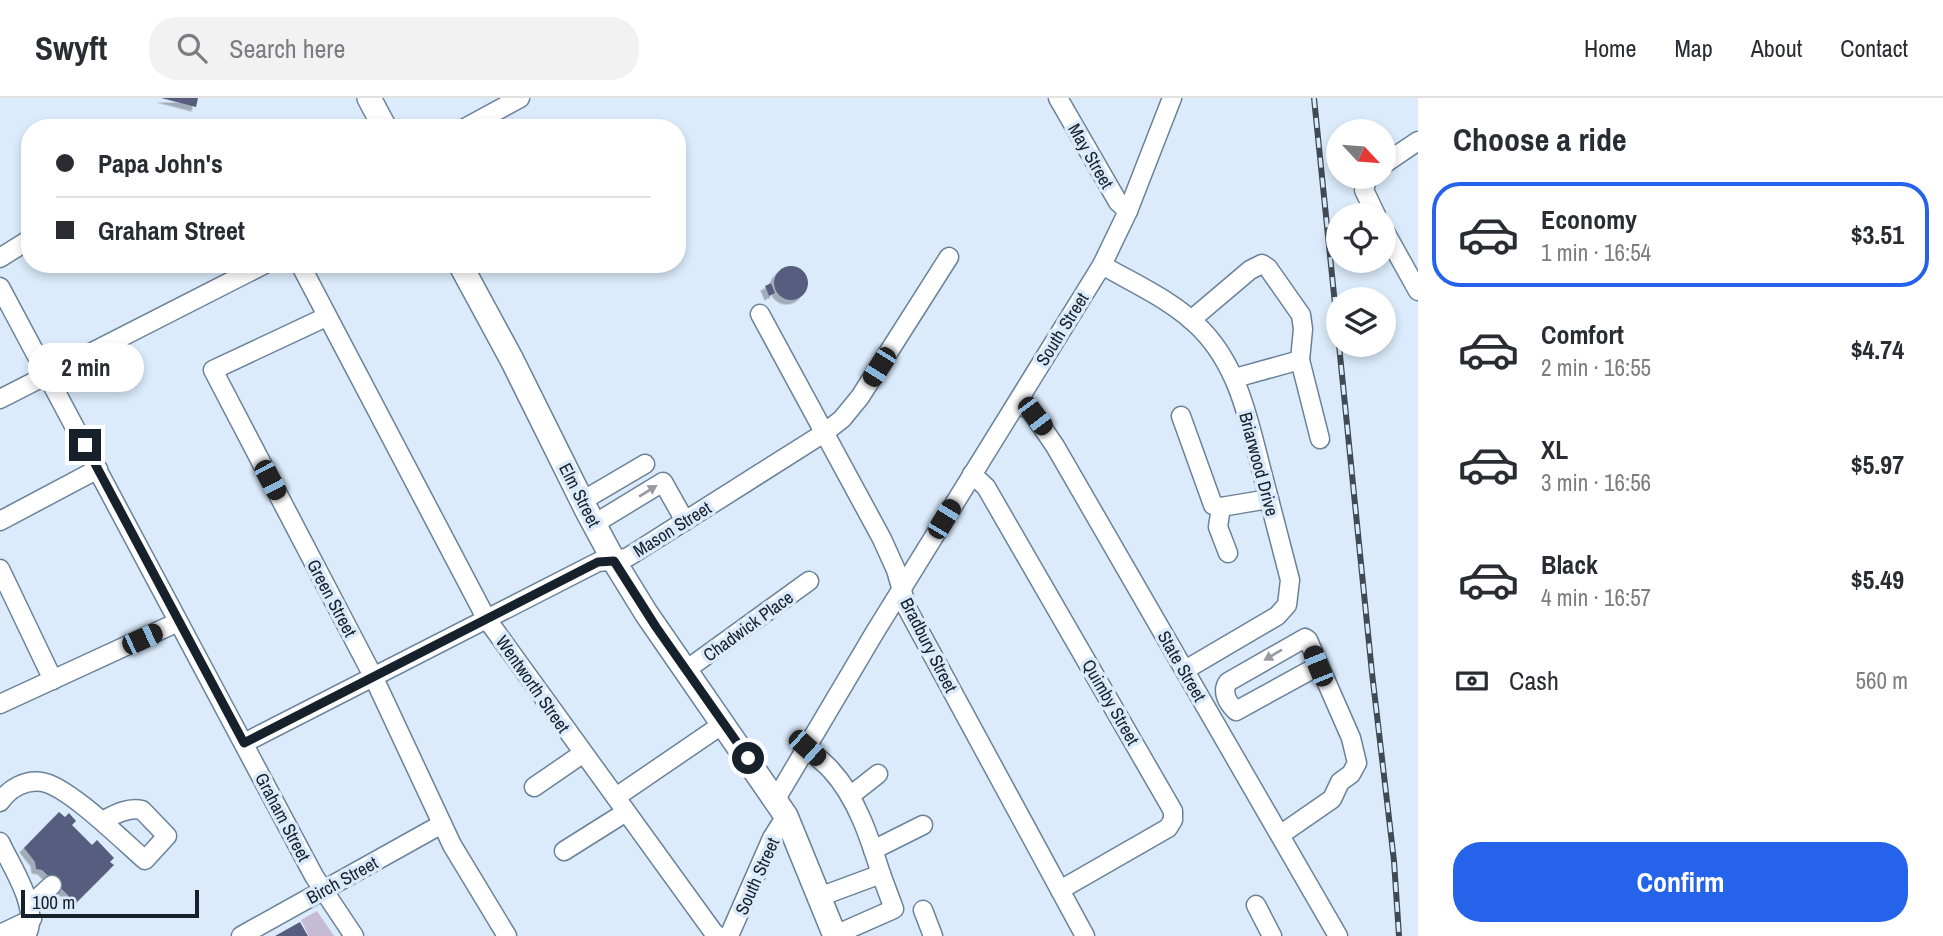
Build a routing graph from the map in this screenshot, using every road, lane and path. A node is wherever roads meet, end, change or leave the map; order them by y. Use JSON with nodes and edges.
{"nodes":[{"id":1,"x":369,"y":98,"type":"edge"},
{"id":2,"x":520,"y":98,"type":"edge"},
{"id":3,"x":1058,"y":98,"type":"edge"},
{"id":4,"x":1172,"y":98,"type":"edge"},
{"id":5,"x":380,"y":119,"type":"edge"},
{"id":6,"x":482,"y":119,"type":"edge"},
{"id":7,"x":1418,"y":141,"type":"edge"},
{"id":8,"x":1396,"y":156,"type":"edge"},
{"id":9,"x":1128,"y":211,"type":"junction"},
{"id":10,"x":21,"y":245,"type":"edge"},
{"id":11,"x":1396,"y":252,"type":"edge"},
{"id":12,"x":949,"y":257,"type":"dead end"},
{"id":13,"x":0,"y":258,"type":"edge"},
{"id":14,"x":1102,"y":265,"type":"junction"},
{"id":15,"x":247,"y":273,"type":"edge"},
{"id":16,"x":304,"y":273,"type":"edge"},
{"id":17,"x":465,"y":273,"type":"edge"},
{"id":18,"x":0,"y":287,"type":"edge"},
{"id":19,"x":1418,"y":291,"type":"edge"},
{"id":20,"x":760,"y":314,"type":"dead end"},
{"id":21,"x":326,"y":317,"type":"junction"},
{"id":22,"x":1191,"y":320,"type":"junction"},
{"id":23,"x":1300,"y":359,"type":"junction"},
{"id":24,"x":46,"y":374,"type":"junction"},
{"id":25,"x":1234,"y":378,"type":"junction"},
{"id":26,"x":0,"y":399,"type":"edge"},
{"id":27,"x":1018,"y":402,"type":"junction"},
{"id":28,"x":1181,"y":416,"type":"dead end"},
{"id":29,"x":824,"y":433,"type":"junction"},
{"id":30,"x":1320,"y":439,"type":"dead end"},
{"id":31,"x":645,"y":464,"type":"dead end"},
{"id":32,"x":98,"y":469,"type":"junction"},
{"id":33,"x":972,"y":474,"type":"junction"},
{"id":34,"x":1269,"y":499,"type":"junction"},
{"id":35,"x":582,"y":501,"type":"junction"},
{"id":36,"x":1221,"y":508,"type":"junction"},
{"id":37,"x":0,"y":521,"type":"edge"},
{"id":38,"x":685,"y":521,"type":"junction"},
{"id":39,"x":594,"y":524,"type":"junction"},
{"id":40,"x":1228,"y":553,"type":"dead end"},
{"id":41,"x":614,"y":561,"type":"junction"},
{"id":42,"x":0,"y":569,"type":"edge"},
{"id":43,"x":810,"y":581,"type":"dead end"},
{"id":44,"x":901,"y":590,"type":"junction"},
{"id":45,"x":486,"y":618,"type":"junction"},
{"id":46,"x":178,"y":622,"type":"junction"},
{"id":47,"x":1318,"y":666,"type":"junction"},
{"id":48,"x":686,"y":670,"type":"junction"},
{"id":49,"x":1185,"y":670,"type":"junction"},
{"id":50,"x":373,"y":676,"type":"junction"},
{"id":51,"x":53,"y":680,"type":"junction"},
{"id":52,"x":0,"y":704,"type":"edge"},
{"id":53,"x":1231,"y":706,"type":"junction"},
{"id":54,"x":1213,"y":718,"type":"junction"},
{"id":55,"x":723,"y":724,"type":"junction"},
{"id":56,"x":244,"y":743,"type":"junction"},
{"id":57,"x":807,"y":748,"type":"junction"},
{"id":58,"x":582,"y":754,"type":"junction"},
{"id":59,"x":878,"y":774,"type":"dead end"},
{"id":60,"x":534,"y":787,"type":"dead end"},
{"id":61,"x":850,"y":796,"type":"junction"},
{"id":62,"x":0,"y":802,"type":"edge"},
{"id":63,"x":621,"y":804,"type":"junction"},
{"id":64,"x":781,"y":807,"type":"junction"},
{"id":65,"x":102,"y":821,"type":"dead end"},
{"id":66,"x":442,"y":824,"type":"junction"},
{"id":67,"x":923,"y":825,"type":"dead end"},
{"id":68,"x":1280,"y":835,"type":"junction"},
{"id":69,"x":0,"y":842,"type":"edge"},
{"id":70,"x":873,"y":849,"type":"junction"},
{"id":71,"x":564,"y":851,"type":"dead end"},
{"id":72,"x":881,"y":874,"type":"junction"},
{"id":73,"x":52,"y":885,"type":"dead end"},
{"id":74,"x":1060,"y":890,"type":"junction"},
{"id":75,"x":323,"y":891,"type":"junction"},
{"id":76,"x":819,"y":897,"type":"junction"},
{"id":77,"x":1256,"y":905,"type":"dead end"},
{"id":78,"x":923,"y":910,"type":"dead end"},
{"id":79,"x":29,"y":920,"type":"edge"},
{"id":80,"x":0,"y":934,"type":"edge"},
{"id":81,"x":241,"y":936,"type":"edge"},
{"id":82,"x":354,"y":936,"type":"edge"},
{"id":83,"x":508,"y":936,"type":"edge"},
{"id":84,"x":718,"y":936,"type":"edge"},
{"id":85,"x":729,"y":936,"type":"edge"},
{"id":86,"x":835,"y":936,"type":"edge"},
{"id":87,"x":933,"y":936,"type":"edge"},
{"id":88,"x":1084,"y":936,"type":"edge"},
{"id":89,"x":1272,"y":936,"type":"edge"},
{"id":90,"x":1338,"y":936,"type":"edge"}],
"edges":[{"from":1,"to":5,"type":"main road"},
{"from":2,"to":6,"type":"street"},
{"from":3,"to":9,"type":"street","name":"May Street"},
{"from":4,"to":9,"type":"street","name":"South Street"},
{"from":7,"to":8,"type":"street"},
{"from":9,"to":14,"type":"street","name":"South Street"},
{"from":10,"to":13,"type":"street"},
{"from":11,"to":19,"type":"street"},
{"from":12,"to":29,"type":"street","name":"Mason Street"},
{"from":14,"to":22,"type":"street","name":"Briarwood Drive"},
{"from":14,"to":27,"type":"street","name":"South Street"},
{"from":15,"to":24,"type":"street"},
{"from":16,"to":21,"type":"street","name":"Wentworth Street"},
{"from":17,"to":35,"type":"main road","name":"Elm Street"},
{"from":18,"to":24,"type":"street","name":"Graham Street"},
{"from":20,"to":29,"type":"street","name":"Bradbury Street"},
{"from":21,"to":45,"type":"street","name":"Wentworth Street"},
{"from":21,"to":50,"type":"street","name":"Green Street"},
{"from":22,"to":23,"type":"street"},
{"from":22,"to":25,"type":"street","name":"Briarwood Drive"},
{"from":23,"to":25,"type":"street"},
{"from":23,"to":30,"type":"street"},
{"from":24,"to":26,"type":"street"},
{"from":24,"to":32,"type":"street","name":"Graham Street"},
{"from":25,"to":34,"type":"street","name":"Briarwood Drive"},
{"from":27,"to":33,"type":"street","name":"South Street"},
{"from":27,"to":49,"type":"street","name":"State Street"},
{"from":28,"to":36,"type":"street"},
{"from":29,"to":38,"type":"street","name":"Mason Street"},
{"from":29,"to":44,"type":"street","name":"Bradbury Street"},
{"from":31,"to":35,"type":"street"},
{"from":32,"to":37,"type":"street"},
{"from":32,"to":46,"type":"street","name":"Graham Street"},
{"from":33,"to":44,"type":"street","name":"South Street"},
{"from":33,"to":74,"type":"street","name":"Quimby Street"},
{"from":34,"to":36,"type":"street"},
{"from":34,"to":49,"type":"street","name":"Briarwood Drive"},
{"from":35,"to":39,"type":"main road","name":"Elm Street"},
{"from":36,"to":40,"type":"street"},
{"from":39,"to":38,"type":"street","one_way":true},
{"from":38,"to":41,"type":"street","name":"Mason Street"},
{"from":39,"to":41,"type":"main road","name":"Elm Street"},
{"from":41,"to":45,"type":"street","name":"Mason Street"},
{"from":41,"to":48,"type":"main road","name":"Elm Street"},
{"from":42,"to":51,"type":"street"},
{"from":43,"to":48,"type":"street","name":"Chadwick Place"},
{"from":44,"to":57,"type":"street","name":"South Street"},
{"from":44,"to":74,"type":"street","name":"Bradbury Street"},
{"from":45,"to":50,"type":"street","name":"Mason Street"},
{"from":45,"to":58,"type":"street","name":"Wentworth Street"},
{"from":46,"to":51,"type":"street"},
{"from":46,"to":56,"type":"street","name":"Graham Street"},
{"from":47,"to":53,"type":"street"},
{"from":47,"to":53,"type":"street","one_way":true},
{"from":47,"to":68,"type":"street"},
{"from":48,"to":55,"type":"main road","name":"Elm Street"},
{"from":49,"to":54,"type":"street","name":"State Street"},
{"from":50,"to":56,"type":"street","name":"Mason Street"},
{"from":50,"to":66,"type":"street","name":"Green Street"},
{"from":51,"to":52,"type":"street"},
{"from":53,"to":54,"type":"street"},
{"from":54,"to":68,"type":"street","name":"State Street"},
{"from":55,"to":63,"type":"street"},
{"from":55,"to":64,"type":"main road","name":"Elm Street"},
{"from":56,"to":75,"type":"street","name":"Graham Street"},
{"from":57,"to":61,"type":"street"},
{"from":57,"to":64,"type":"street","name":"South Street"},
{"from":58,"to":60,"type":"street"},
{"from":58,"to":63,"type":"street","name":"Wentworth Street"},
{"from":59,"to":61,"type":"street"},
{"from":61,"to":70,"type":"street"},
{"from":62,"to":65,"type":"street"},
{"from":63,"to":71,"type":"street"},
{"from":63,"to":84,"type":"street","name":"Wentworth Street"},
{"from":64,"to":76,"type":"main road","name":"Elm Street"},
{"from":64,"to":85,"type":"street","name":"South Street"},
{"from":66,"to":75,"type":"street","name":"Birch Street"},
{"from":66,"to":83,"type":"street","name":"Green Street"},
{"from":67,"to":70,"type":"street"},
{"from":68,"to":90,"type":"street","name":"State Street"},
{"from":69,"to":79,"type":"street"},
{"from":70,"to":72,"type":"street"},
{"from":72,"to":76,"type":"street"},
{"from":72,"to":86,"type":"street"},
{"from":73,"to":79,"type":"street"},
{"from":74,"to":88,"type":"street","name":"Bradbury Street"},
{"from":75,"to":81,"type":"street","name":"Birch Street"},
{"from":75,"to":82,"type":"street","name":"Graham Street"},
{"from":76,"to":86,"type":"main road","name":"Elm Street"},
{"from":77,"to":89,"type":"street"},
{"from":78,"to":87,"type":"street"},
{"from":79,"to":80,"type":"street"}]}
